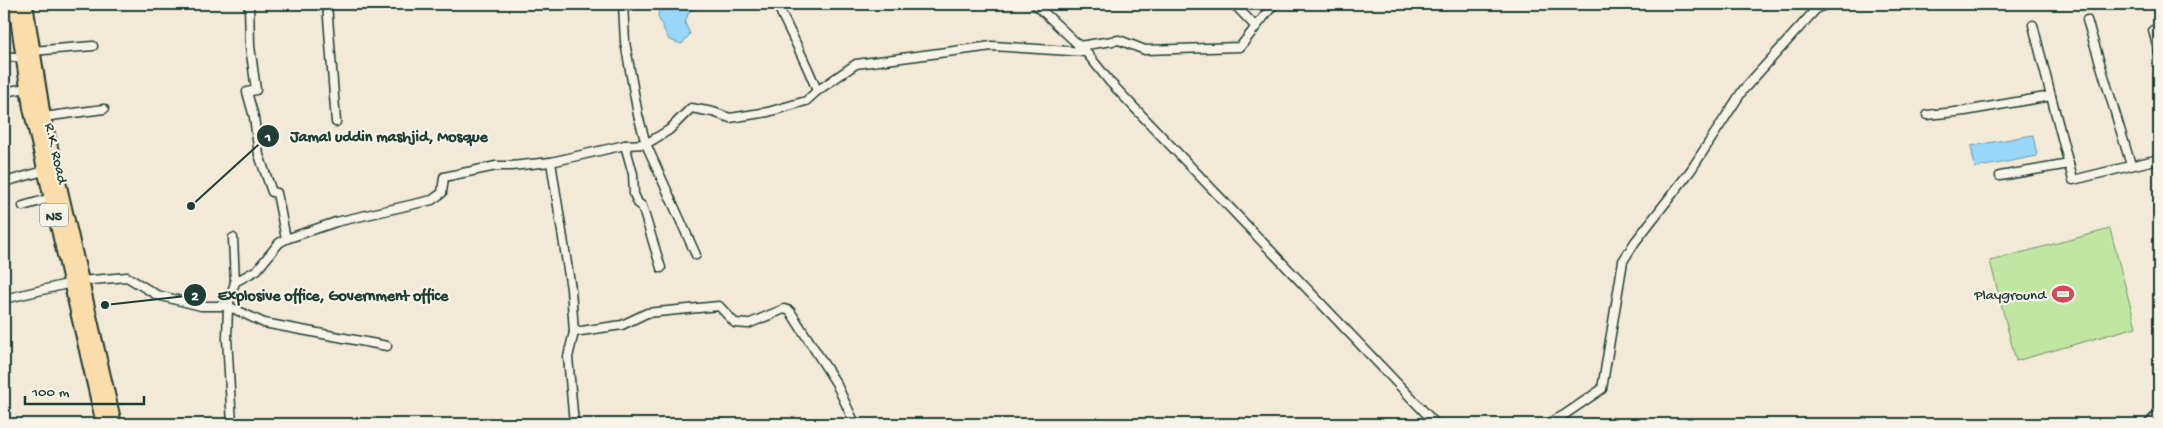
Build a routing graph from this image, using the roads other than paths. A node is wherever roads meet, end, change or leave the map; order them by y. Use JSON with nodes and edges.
{"nodes":[{"id":1,"x":16,"y":4,"type":"edge"},
{"id":2,"x":25,"y":4,"type":"edge"},
{"id":3,"x":249,"y":4,"type":"edge"},
{"id":4,"x":327,"y":4,"type":"edge"},
{"id":5,"x":624,"y":4,"type":"edge"},
{"id":6,"x":777,"y":4,"type":"edge"},
{"id":7,"x":1035,"y":4,"type":"edge"},
{"id":8,"x":1234,"y":4,"type":"edge"},
{"id":9,"x":1274,"y":4,"type":"edge"},
{"id":10,"x":1828,"y":4,"type":"edge"},
{"id":11,"x":1813,"y":7,"type":"edge"},
{"id":12,"x":2087,"y":20,"type":"dead end"},
{"id":13,"x":2033,"y":25,"type":"dead end"},
{"id":14,"x":1255,"y":26,"type":"junction"},
{"id":15,"x":2152,"y":30,"type":"dead end"},
{"id":16,"x":93,"y":46,"type":"dead end"},
{"id":17,"x":1083,"y":49,"type":"junction"},
{"id":18,"x":2159,"y":53,"type":"edge"},
{"id":19,"x":28,"y":55,"type":"junction"},
{"id":20,"x":4,"y":56,"type":"edge"},
{"id":21,"x":27,"y":88,"type":"junction"},
{"id":22,"x":817,"y":91,"type":"junction"},
{"id":23,"x":4,"y":92,"type":"edge"},
{"id":24,"x":2052,"y":96,"type":"junction"},
{"id":25,"x":104,"y":109,"type":"dead end"},
{"id":26,"x":1927,"y":115,"type":"dead end"},
{"id":27,"x":42,"y":117,"type":"junction"},
{"id":28,"x":336,"y":122,"type":"dead end"},
{"id":29,"x":646,"y":144,"type":"junction"},
{"id":30,"x":625,"y":145,"type":"junction"},
{"id":31,"x":2159,"y":159,"type":"edge"},
{"id":32,"x":551,"y":162,"type":"junction"},
{"id":33,"x":2069,"y":164,"type":"junction"},
{"id":34,"x":2131,"y":165,"type":"junction"},
{"id":35,"x":44,"y":171,"type":"junction"},
{"id":36,"x":2000,"y":176,"type":"dead end"},
{"id":37,"x":4,"y":182,"type":"edge"},
{"id":38,"x":51,"y":198,"type":"junction"},
{"id":39,"x":23,"y":206,"type":"dead end"},
{"id":40,"x":233,"y":238,"type":"dead end"},
{"id":41,"x":286,"y":239,"type":"junction"},
{"id":42,"x":696,"y":255,"type":"dead end"},
{"id":43,"x":661,"y":268,"type":"dead end"},
{"id":44,"x":75,"y":282,"type":"junction"},
{"id":45,"x":234,"y":282,"type":"junction"},
{"id":46,"x":4,"y":299,"type":"edge"},
{"id":47,"x":228,"y":306,"type":"junction"},
{"id":48,"x":574,"y":332,"type":"junction"},
{"id":49,"x":387,"y":346,"type":"dead end"},
{"id":50,"x":2159,"y":415,"type":"edge"},
{"id":51,"x":104,"y":424,"type":"edge"},
{"id":52,"x":114,"y":424,"type":"edge"},
{"id":53,"x":232,"y":424,"type":"edge"},
{"id":54,"x":574,"y":424,"type":"edge"},
{"id":55,"x":855,"y":424,"type":"edge"},
{"id":56,"x":1436,"y":424,"type":"edge"},
{"id":57,"x":1547,"y":424,"type":"edge"},
{"id":58,"x":2150,"y":424,"type":"edge"}],
"edges":[{"from":1,"to":19,"type":"highway","name":"R.K. Road","number":"N5"},
{"from":2,"to":19,"type":"highway","name":"R.K. Road","number":"N5"},
{"from":3,"to":41,"type":"street"},
{"from":4,"to":28,"type":"street"},
{"from":5,"to":29,"type":"street"},
{"from":6,"to":22,"type":"street"},
{"from":7,"to":17,"type":"street"},
{"from":8,"to":14,"type":"street"},
{"from":9,"to":14,"type":"street"},
{"from":10,"to":11,"type":"street"},
{"from":11,"to":57,"type":"street"},
{"from":12,"to":34,"type":"street"},
{"from":13,"to":24,"type":"street"},
{"from":14,"to":17,"type":"street"},
{"from":15,"to":18,"type":"street"},
{"from":16,"to":19,"type":"street"},
{"from":17,"to":22,"type":"street"},
{"from":17,"to":56,"type":"street"},
{"from":19,"to":20,"type":"street"},
{"from":19,"to":21,"type":"highway","name":"R.K. Road","number":"N5"},
{"from":19,"to":27,"type":"highway","name":"R.K. Road","number":"N5"},
{"from":21,"to":23,"type":"street"},
{"from":21,"to":35,"type":"highway","name":"R.K. Road","number":"N5"},
{"from":22,"to":29,"type":"street"},
{"from":24,"to":26,"type":"street"},
{"from":24,"to":33,"type":"street"},
{"from":25,"to":27,"type":"street"},
{"from":27,"to":44,"type":"highway","name":"R.K. Road","number":"N5"},
{"from":29,"to":30,"type":"street"},
{"from":29,"to":42,"type":"street"},
{"from":30,"to":32,"type":"street"},
{"from":30,"to":43,"type":"street"},
{"from":31,"to":34,"type":"street"},
{"from":32,"to":41,"type":"street"},
{"from":32,"to":48,"type":"street"},
{"from":33,"to":34,"type":"street"},
{"from":33,"to":36,"type":"street"},
{"from":35,"to":37,"type":"street"},
{"from":35,"to":38,"type":"highway","name":"R.K. Road","number":"N5"},
{"from":38,"to":39,"type":"street"},
{"from":38,"to":44,"type":"highway","name":"R.K. Road","number":"N5"},
{"from":40,"to":45,"type":"street"},
{"from":41,"to":45,"type":"street"},
{"from":44,"to":46,"type":"street"},
{"from":44,"to":47,"type":"street"},
{"from":44,"to":51,"type":"highway","name":"R.K. Road","number":"N5"},
{"from":44,"to":52,"type":"highway","name":"R.K. Road","number":"N5"},
{"from":45,"to":47,"type":"street"},
{"from":47,"to":49,"type":"street"},
{"from":47,"to":53,"type":"street"},
{"from":48,"to":54,"type":"street"},
{"from":48,"to":55,"type":"street"},
{"from":50,"to":58,"type":"street"}]}
